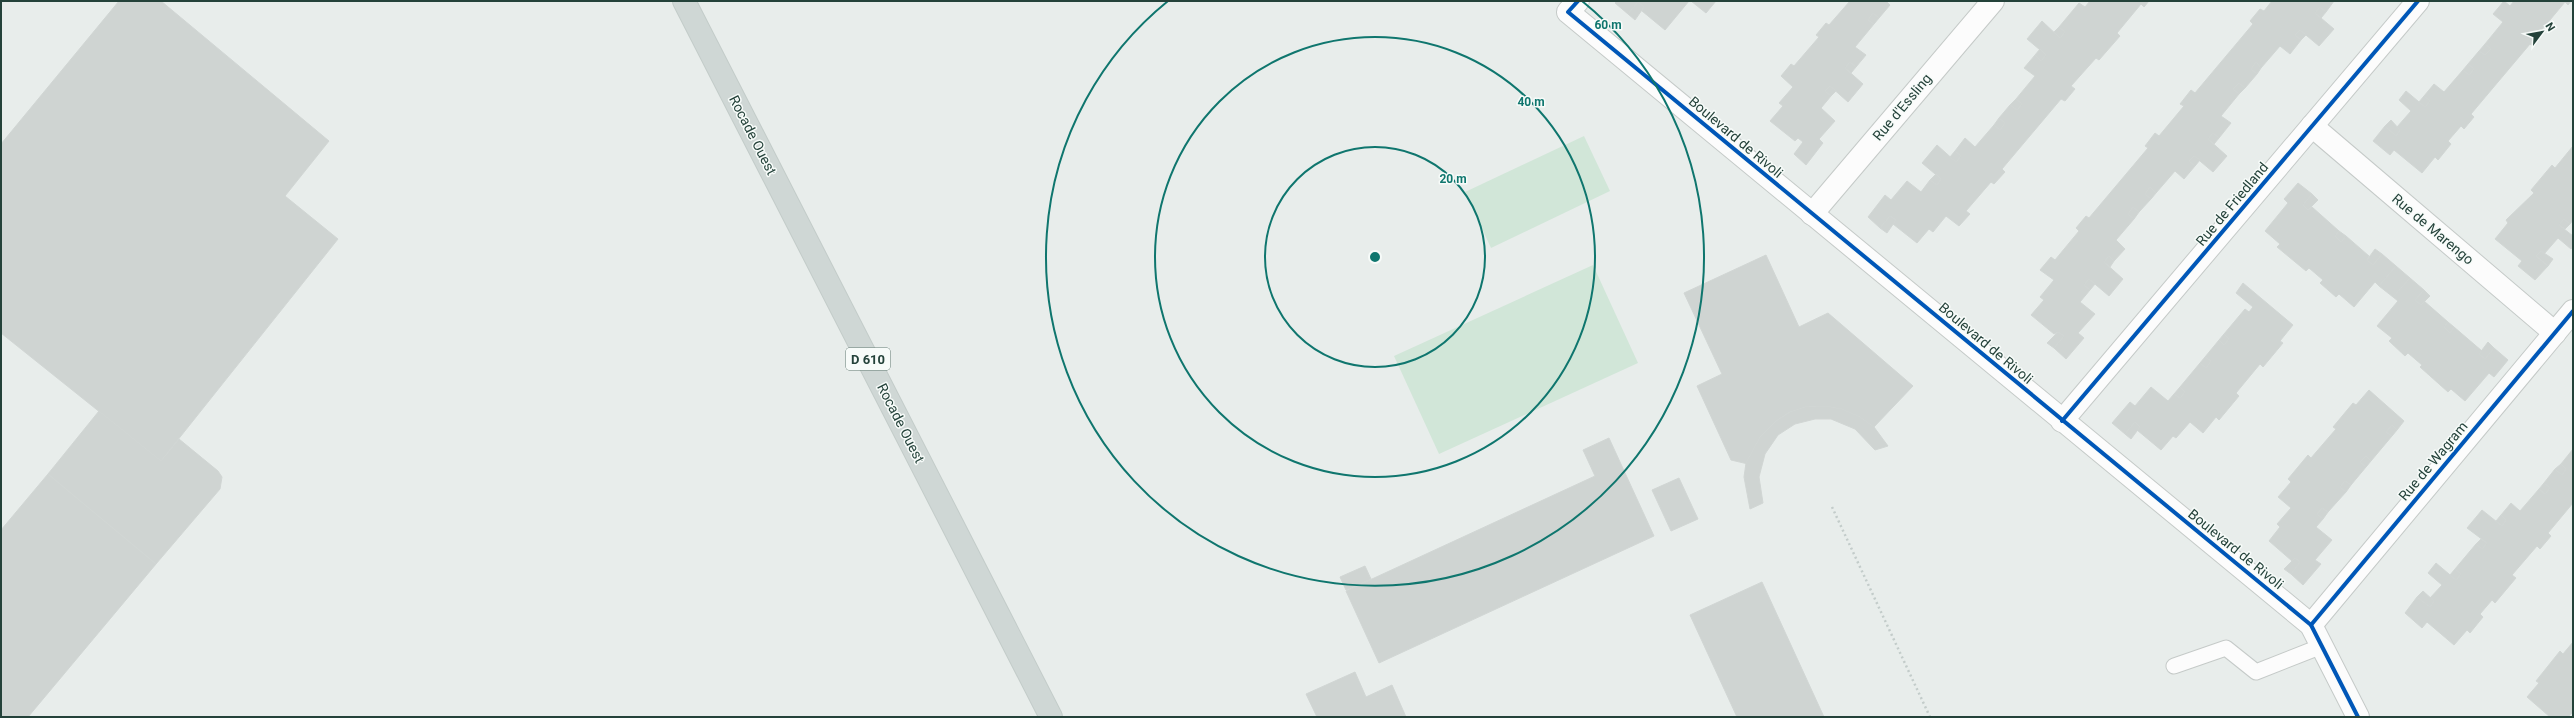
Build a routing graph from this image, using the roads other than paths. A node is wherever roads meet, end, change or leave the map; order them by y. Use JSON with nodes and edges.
{"nodes":[{"id":1,"x":684,"y":1,"type":"edge"},
{"id":2,"x":1993,"y":1,"type":"edge"},
{"id":3,"x":2418,"y":1,"type":"edge"},
{"id":4,"x":1573,"y":6,"type":"edge"},
{"id":5,"x":2312,"y":126,"type":"junction"},
{"id":6,"x":1812,"y":214,"type":"junction"},
{"id":7,"x":2573,"y":311,"type":"edge"},
{"id":8,"x":2555,"y":333,"type":"junction"},
{"id":9,"x":2062,"y":421,"type":"junction"},
{"id":10,"x":2311,"y":625,"type":"junction"},
{"id":11,"x":2322,"y":646,"type":"junction"},
{"id":12,"x":2174,"y":666,"type":"dead end"},
{"id":13,"x":1051,"y":717,"type":"edge"},
{"id":14,"x":2358,"y":717,"type":"edge"}],
"edges":[{"from":1,"to":13,"type":"main road","name":"Rocade Ouest","number":"D 610"},
{"from":2,"to":6,"type":"street","name":"Rue d'Essling"},
{"from":3,"to":5,"type":"street","name":"Rue de Friedland"},
{"from":4,"to":6,"type":"street","name":"Boulevard de Rivoli"},
{"from":5,"to":8,"type":"street","name":"Rue de Marengo"},
{"from":5,"to":9,"type":"street","name":"Rue de Friedland"},
{"from":6,"to":9,"type":"street","name":"Boulevard de Rivoli"},
{"from":7,"to":8,"type":"street","name":"Rue de Wagram"},
{"from":8,"to":10,"type":"street","name":"Rue de Wagram"},
{"from":9,"to":10,"type":"street","name":"Boulevard de Rivoli"},
{"from":10,"to":11,"type":"street","name":"Boulevard de Rivoli"},
{"from":11,"to":12,"type":"lane"},
{"from":11,"to":14,"type":"street","name":"Boulevard de Rivoli"}]}
